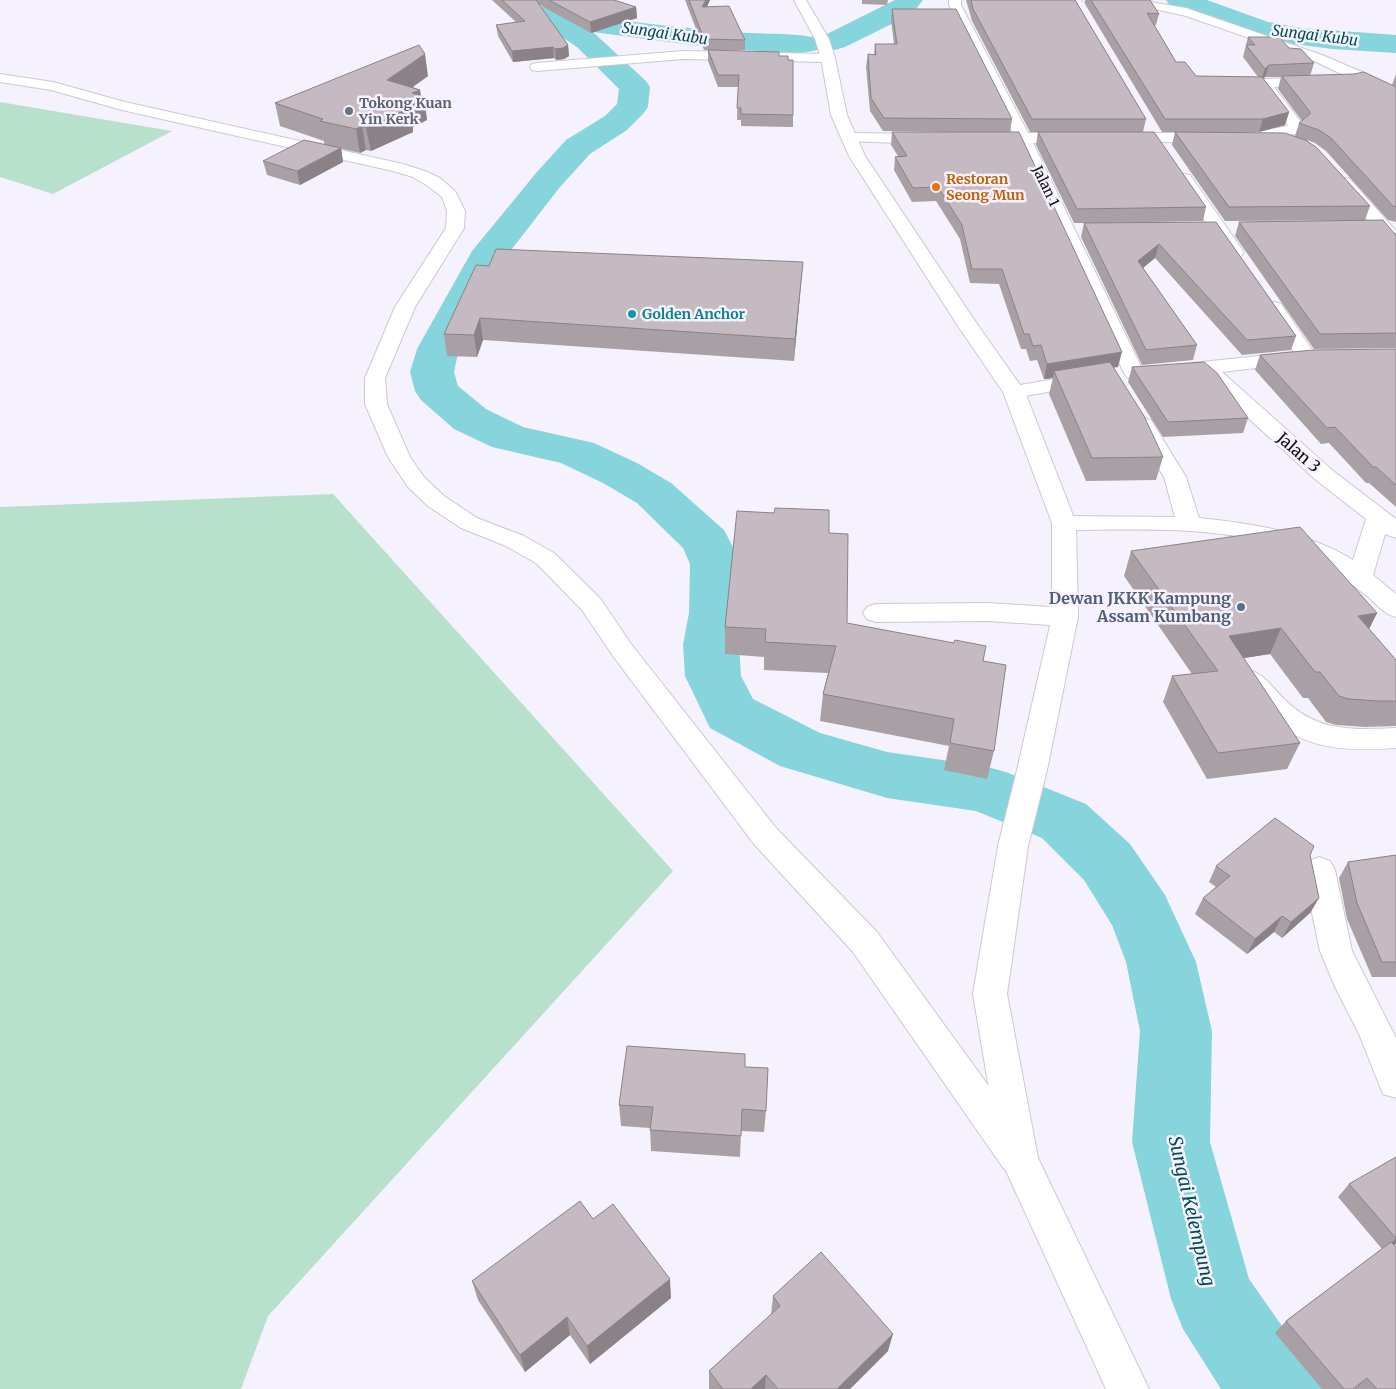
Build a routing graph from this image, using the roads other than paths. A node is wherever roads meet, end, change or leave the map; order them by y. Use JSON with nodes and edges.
{"nodes":[{"id":1,"x":800,"y":0,"type":"edge"},
{"id":2,"x":955,"y":0,"type":"edge"},
{"id":3,"x":1074,"y":0,"type":"edge"},
{"id":4,"x":1088,"y":0,"type":"edge"},
{"id":5,"x":1084,"y":16,"type":"edge"},
{"id":6,"x":828,"y":58,"type":"junction"},
{"id":7,"x":537,"y":67,"type":"dead end"},
{"id":8,"x":1387,"y":73,"type":"dead end"},
{"id":9,"x":1360,"y":76,"type":"junction"},
{"id":10,"x":0,"y":78,"type":"edge"},
{"id":11,"x":1396,"y":96,"type":"edge"},
{"id":12,"x":1146,"y":122,"type":"edge"},
{"id":13,"x":850,"y":138,"type":"junction"},
{"id":14,"x":966,"y":138,"type":"edge"},
{"id":15,"x":1023,"y":138,"type":"junction"},
{"id":16,"x":1089,"y":138,"type":"edge"},
{"id":17,"x":1108,"y":138,"type":"edge"},
{"id":18,"x":1156,"y":138,"type":"junction"},
{"id":19,"x":1233,"y":138,"type":"junction"},
{"id":20,"x":947,"y":139,"type":"edge"},
{"id":21,"x":1300,"y":145,"type":"edge"},
{"id":22,"x":1166,"y":153,"type":"edge"},
{"id":23,"x":1177,"y":168,"type":"edge"},
{"id":24,"x":1335,"y":172,"type":"edge"},
{"id":25,"x":1390,"y":227,"type":"edge"},
{"id":26,"x":1219,"y":228,"type":"junction"},
{"id":27,"x":1238,"y":228,"type":"edge"},
{"id":28,"x":1365,"y":228,"type":"edge"},
{"id":29,"x":1200,"y":229,"type":"edge"},
{"id":30,"x":1067,"y":230,"type":"junction"},
{"id":31,"x":1086,"y":230,"type":"edge"},
{"id":32,"x":1396,"y":242,"type":"edge"},
{"id":33,"x":1246,"y":268,"type":"edge"},
{"id":34,"x":1263,"y":292,"type":"edge"},
{"id":35,"x":1205,"y":368,"type":"junction"},
{"id":36,"x":1134,"y":373,"type":"junction"},
{"id":37,"x":1014,"y":392,"type":"junction"},
{"id":38,"x":1132,"y":408,"type":"edge"},
{"id":39,"x":1064,"y":523,"type":"junction"},
{"id":40,"x":1188,"y":525,"type":"junction"},
{"id":41,"x":1387,"y":525,"type":"edge"},
{"id":42,"x":1360,"y":576,"type":"junction"},
{"id":43,"x":1396,"y":610,"type":"edge"},
{"id":44,"x":876,"y":613,"type":"dead end"},
{"id":45,"x":1065,"y":618,"type":"junction"},
{"id":46,"x":1249,"y":679,"type":"edge"},
{"id":47,"x":1396,"y":738,"type":"edge"},
{"id":48,"x":1319,"y":870,"type":"dead end"},
{"id":49,"x":1396,"y":1082,"type":"edge"},
{"id":50,"x":1020,"y":1160,"type":"junction"},
{"id":51,"x":1128,"y":1389,"type":"edge"}],
"edges":[{"from":1,"to":6,"type":"street"},
{"from":2,"to":15,"type":"street","name":"Jalan 1"},
{"from":3,"to":5,"type":"street"},
{"from":4,"to":9,"type":"street"},
{"from":6,"to":7,"type":"street"},
{"from":6,"to":13,"type":"street"},
{"from":8,"to":9,"type":"street"},
{"from":9,"to":11,"type":"street"},
{"from":9,"to":19,"type":"street"},
{"from":10,"to":50,"type":"street"},
{"from":12,"to":18,"type":"street"},
{"from":13,"to":20,"type":"street"},
{"from":13,"to":37,"type":"street"},
{"from":14,"to":15,"type":"street"},
{"from":15,"to":16,"type":"street"},
{"from":15,"to":30,"type":"street","name":"Jalan 1"},
{"from":17,"to":18,"type":"street"},
{"from":18,"to":19,"type":"street"},
{"from":18,"to":22,"type":"street"},
{"from":19,"to":21,"type":"street"},
{"from":23,"to":26,"type":"street"},
{"from":24,"to":25,"type":"street"},
{"from":25,"to":28,"type":"street"},
{"from":25,"to":32,"type":"street"},
{"from":26,"to":27,"type":"street"},
{"from":26,"to":29,"type":"street"},
{"from":26,"to":33,"type":"street"},
{"from":30,"to":31,"type":"street"},
{"from":30,"to":36,"type":"street","name":"Jalan 1"},
{"from":34,"to":35,"type":"street"},
{"from":35,"to":36,"type":"street"},
{"from":35,"to":41,"type":"street","name":"Jalan 3"},
{"from":36,"to":37,"type":"street"},
{"from":37,"to":39,"type":"street"},
{"from":38,"to":40,"type":"street"},
{"from":39,"to":40,"type":"street"},
{"from":39,"to":45,"type":"street"},
{"from":40,"to":42,"type":"street"},
{"from":41,"to":42,"type":"street"},
{"from":42,"to":43,"type":"street"},
{"from":44,"to":45,"type":"street"},
{"from":45,"to":50,"type":"street"},
{"from":46,"to":47,"type":"street"},
{"from":48,"to":49,"type":"street"},
{"from":50,"to":51,"type":"street"}]}
